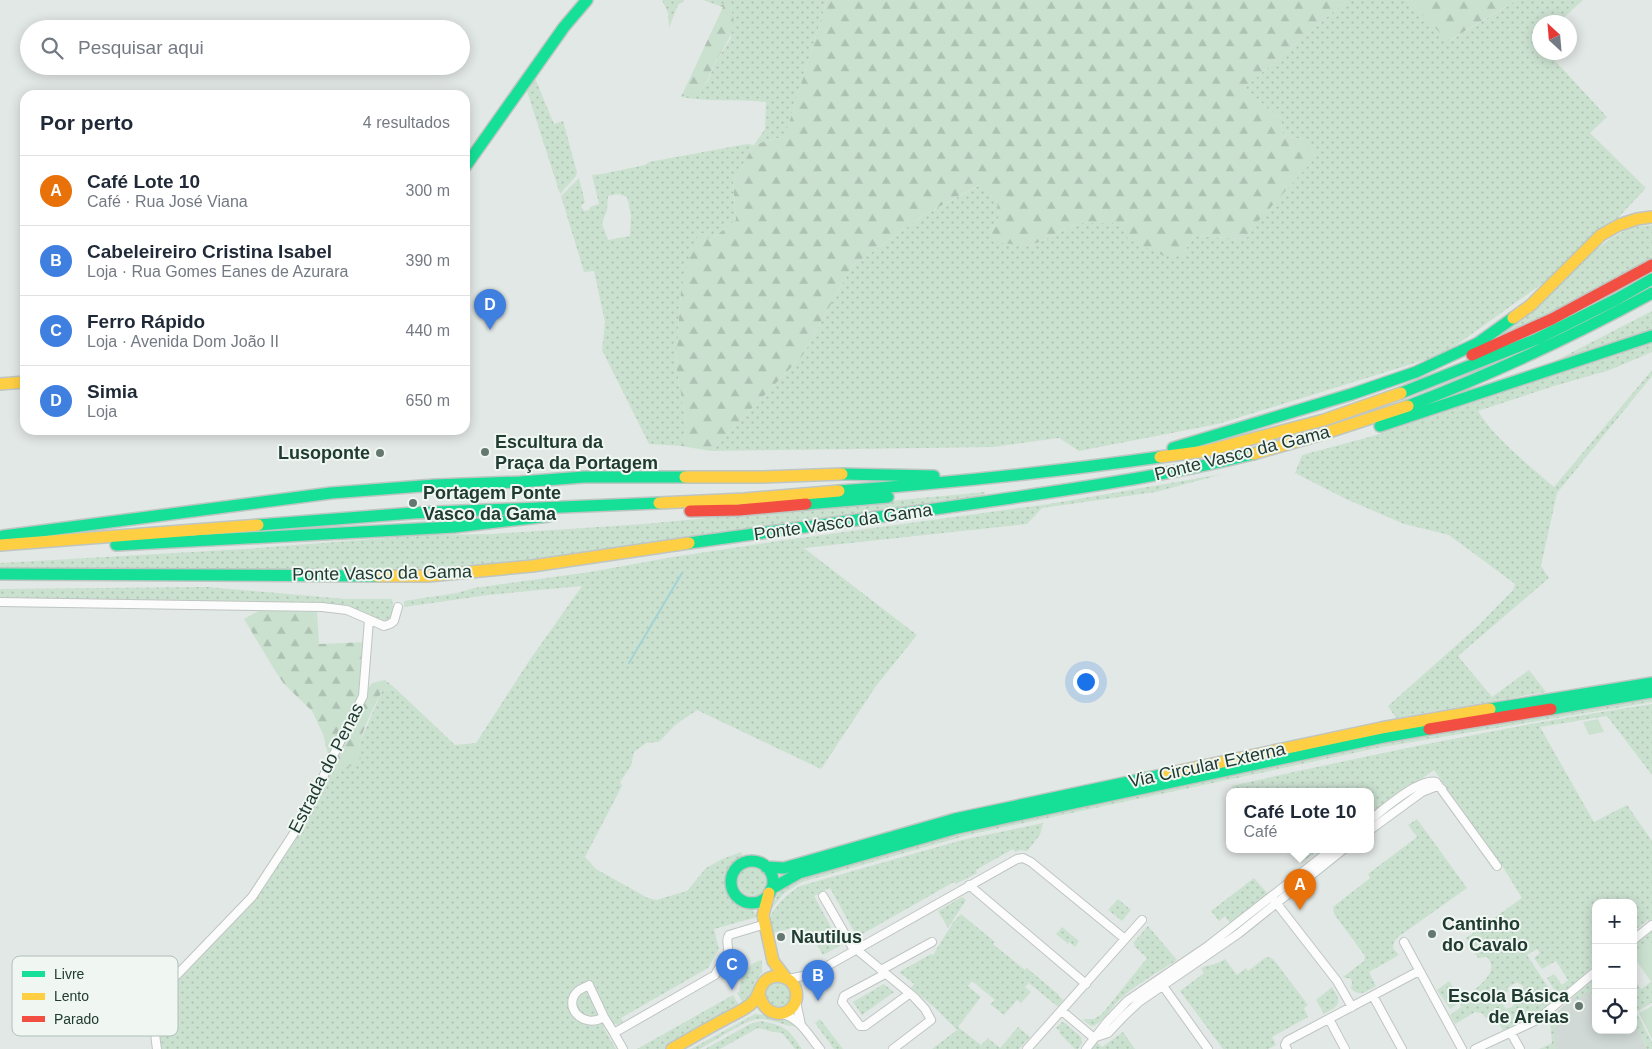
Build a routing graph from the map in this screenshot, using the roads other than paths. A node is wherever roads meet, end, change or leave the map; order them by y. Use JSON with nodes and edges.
{"nodes":[{"id":1,"x":586,"y":0,"type":"edge"},
{"id":2,"x":470,"y":159,"type":"edge"},
{"id":3,"x":1652,"y":218,"type":"edge"},
{"id":4,"x":1652,"y":265,"type":"edge"},
{"id":5,"x":1652,"y":279,"type":"edge"},
{"id":6,"x":1652,"y":293,"type":"edge"},
{"id":7,"x":1652,"y":336,"type":"edge"},
{"id":8,"x":20,"y":382,"type":"edge"},
{"id":9,"x":0,"y":384,"type":"edge"},
{"id":10,"x":1193,"y":443,"type":"junction"},
{"id":11,"x":1133,"y":460,"type":"junction"},
{"id":12,"x":1165,"y":474,"type":"junction"},
{"id":13,"x":1009,"y":476,"type":"junction"},
{"id":14,"x":0,"y":536,"type":"edge"},
{"id":15,"x":0,"y":545,"type":"edge"},
{"id":16,"x":0,"y":550,"type":"edge"},
{"id":17,"x":0,"y":574,"type":"edge"},
{"id":18,"x":0,"y":602,"type":"edge"},
{"id":19,"x":398,"y":607,"type":"dead end"},
{"id":20,"x":369,"y":620,"type":"junction"},
{"id":21,"x":1652,"y":683,"type":"edge"},
{"id":22,"x":1652,"y":692,"type":"edge"},
{"id":23,"x":1442,"y":789,"type":"junction"},
{"id":24,"x":1374,"y":817,"type":"edge"},
{"id":25,"x":1374,"y":827,"type":"edge"},
{"id":26,"x":1333,"y":853,"type":"edge"},
{"id":27,"x":1497,"y":866,"type":"dead end"},
{"id":28,"x":766,"y":867,"type":"junction"},
{"id":29,"x":969,"y":886,"type":"junction"},
{"id":30,"x":770,"y":891,"type":"junction"},
{"id":31,"x":824,"y":896,"type":"dead end"},
{"id":32,"x":1274,"y":900,"type":"junction"},
{"id":33,"x":744,"y":901,"type":"junction"},
{"id":34,"x":1142,"y":920,"type":"dead end"},
{"id":35,"x":1652,"y":925,"type":"edge"},
{"id":36,"x":759,"y":926,"type":"junction"},
{"id":37,"x":1637,"y":937,"type":"edge"},
{"id":38,"x":1126,"y":939,"type":"junction"},
{"id":39,"x":932,"y":942,"type":"dead end"},
{"id":40,"x":1404,"y":942,"type":"dead end"},
{"id":41,"x":855,"y":950,"type":"junction"},
{"id":42,"x":1419,"y":971,"type":"junction"},
{"id":43,"x":883,"y":972,"type":"junction"},
{"id":44,"x":178,"y":974,"type":"edge"},
{"id":45,"x":813,"y":974,"type":"junction"},
{"id":46,"x":1592,"y":974,"type":"edge"},
{"id":47,"x":787,"y":978,"type":"junction"},
{"id":48,"x":1086,"y":984,"type":"junction"},
{"id":49,"x":1163,"y":986,"type":"junction"},
{"id":50,"x":761,"y":987,"type":"junction"},
{"id":51,"x":909,"y":994,"type":"junction"},
{"id":52,"x":1373,"y":996,"type":"junction"},
{"id":53,"x":796,"y":999,"type":"junction"},
{"id":54,"x":1352,"y":1006,"type":"junction"},
{"id":55,"x":1062,"y":1011,"type":"junction"},
{"id":56,"x":777,"y":1014,"type":"junction"},
{"id":57,"x":604,"y":1017,"type":"junction"},
{"id":58,"x":1329,"y":1019,"type":"junction"},
{"id":59,"x":801,"y":1025,"type":"junction"},
{"id":60,"x":614,"y":1033,"type":"junction"},
{"id":61,"x":1511,"y":1033,"type":"junction"},
{"id":62,"x":154,"y":1036,"type":"edge"},
{"id":63,"x":1094,"y":1038,"type":"junction"},
{"id":64,"x":1287,"y":1045,"type":"edge"},
{"id":65,"x":156,"y":1049,"type":"edge"},
{"id":66,"x":623,"y":1049,"type":"edge"},
{"id":67,"x":672,"y":1049,"type":"edge"},
{"id":68,"x":685,"y":1049,"type":"edge"},
{"id":69,"x":820,"y":1049,"type":"edge"},
{"id":70,"x":893,"y":1049,"type":"edge"},
{"id":71,"x":1027,"y":1049,"type":"edge"},
{"id":72,"x":1086,"y":1049,"type":"edge"},
{"id":73,"x":1208,"y":1049,"type":"edge"},
{"id":74,"x":1345,"y":1049,"type":"edge"},
{"id":75,"x":1402,"y":1049,"type":"edge"},
{"id":76,"x":1462,"y":1049,"type":"edge"},
{"id":77,"x":1475,"y":1049,"type":"edge"},
{"id":78,"x":1520,"y":1049,"type":"edge"}],
"edges":[{"from":1,"to":2,"type":"main road"},
{"from":3,"to":10,"type":"main road"},
{"from":4,"to":10,"type":"main road"},
{"from":5,"to":11,"type":"main road","name":"Ponte Vasco da Gama"},
{"from":6,"to":12,"type":"main road","name":"Ponte Vasco da Gama"},
{"from":7,"to":12,"type":"main road"},
{"from":8,"to":9,"type":"main road"},
{"from":10,"to":11,"type":"main road"},
{"from":11,"to":13,"type":"main road","name":"Ponte Vasco da Gama"},
{"from":12,"to":17,"type":"main road","name":"Ponte Vasco da Gama"},
{"from":13,"to":14,"type":"main road","name":"Ponte Vasco da Gama"},
{"from":13,"to":15,"type":"main road","name":"Ponte Vasco da Gama"},
{"from":13,"to":16,"type":"main road","name":"Ponte Vasco da Gama"},
{"from":18,"to":20,"type":"street"},
{"from":19,"to":20,"type":"street"},
{"from":20,"to":44,"type":"street","name":"Estrada do Penas"},
{"from":21,"to":28,"type":"main road","name":"Via Circular Externa"},
{"from":22,"to":30,"type":"main road","name":"Via Circular Externa"},
{"from":23,"to":24,"type":"street"},
{"from":23,"to":25,"type":"street"},
{"from":23,"to":27,"type":"street"},
{"from":26,"to":32,"type":"street"},
{"from":28,"to":30,"type":"main road"},
{"from":28,"to":33,"type":"main road"},
{"from":29,"to":38,"type":"street"},
{"from":29,"to":41,"type":"street"},
{"from":29,"to":48,"type":"street"},
{"from":30,"to":33,"type":"main road"},
{"from":30,"to":47,"type":"main road"},
{"from":31,"to":41,"type":"street"},
{"from":32,"to":49,"type":"street"},
{"from":32,"to":54,"type":"street"},
{"from":32,"to":63,"type":"street"},
{"from":33,"to":36,"type":"main road"},
{"from":34,"to":38,"type":"street"},
{"from":35,"to":37,"type":"street"},
{"from":36,"to":50,"type":"main road"},
{"from":36,"to":60,"type":"street"},
{"from":38,"to":48,"type":"street"},
{"from":39,"to":43,"type":"street"},
{"from":40,"to":42,"type":"street"},
{"from":41,"to":43,"type":"street"},
{"from":41,"to":45,"type":"street"},
{"from":42,"to":52,"type":"street"},
{"from":42,"to":76,"type":"street"},
{"from":43,"to":51,"type":"street"},
{"from":43,"to":51,"type":"street"},
{"from":45,"to":47,"type":"street"},
{"from":45,"to":53,"type":"street"},
{"from":46,"to":61,"type":"street"},
{"from":47,"to":50,"type":"main road"},
{"from":47,"to":53,"type":"main road"},
{"from":48,"to":55,"type":"street"},
{"from":49,"to":63,"type":"street"},
{"from":49,"to":73,"type":"street"},
{"from":50,"to":56,"type":"main road"},
{"from":50,"to":67,"type":"main road"},
{"from":51,"to":70,"type":"street"},
{"from":52,"to":54,"type":"street"},
{"from":52,"to":75,"type":"street"},
{"from":53,"to":56,"type":"main road"},
{"from":53,"to":59,"type":"street"},
{"from":54,"to":58,"type":"street"},
{"from":55,"to":63,"type":"street"},
{"from":55,"to":71,"type":"street"},
{"from":56,"to":59,"type":"street"},
{"from":56,"to":68,"type":"main road"},
{"from":57,"to":57,"type":"street"},
{"from":57,"to":60,"type":"street"},
{"from":58,"to":64,"type":"street"},
{"from":58,"to":74,"type":"street"},
{"from":59,"to":69,"type":"street"},
{"from":60,"to":66,"type":"street"},
{"from":61,"to":77,"type":"street"},
{"from":61,"to":78,"type":"street"},
{"from":62,"to":65,"type":"street","name":"Estrada do Penas"},
{"from":63,"to":72,"type":"street"}]}
